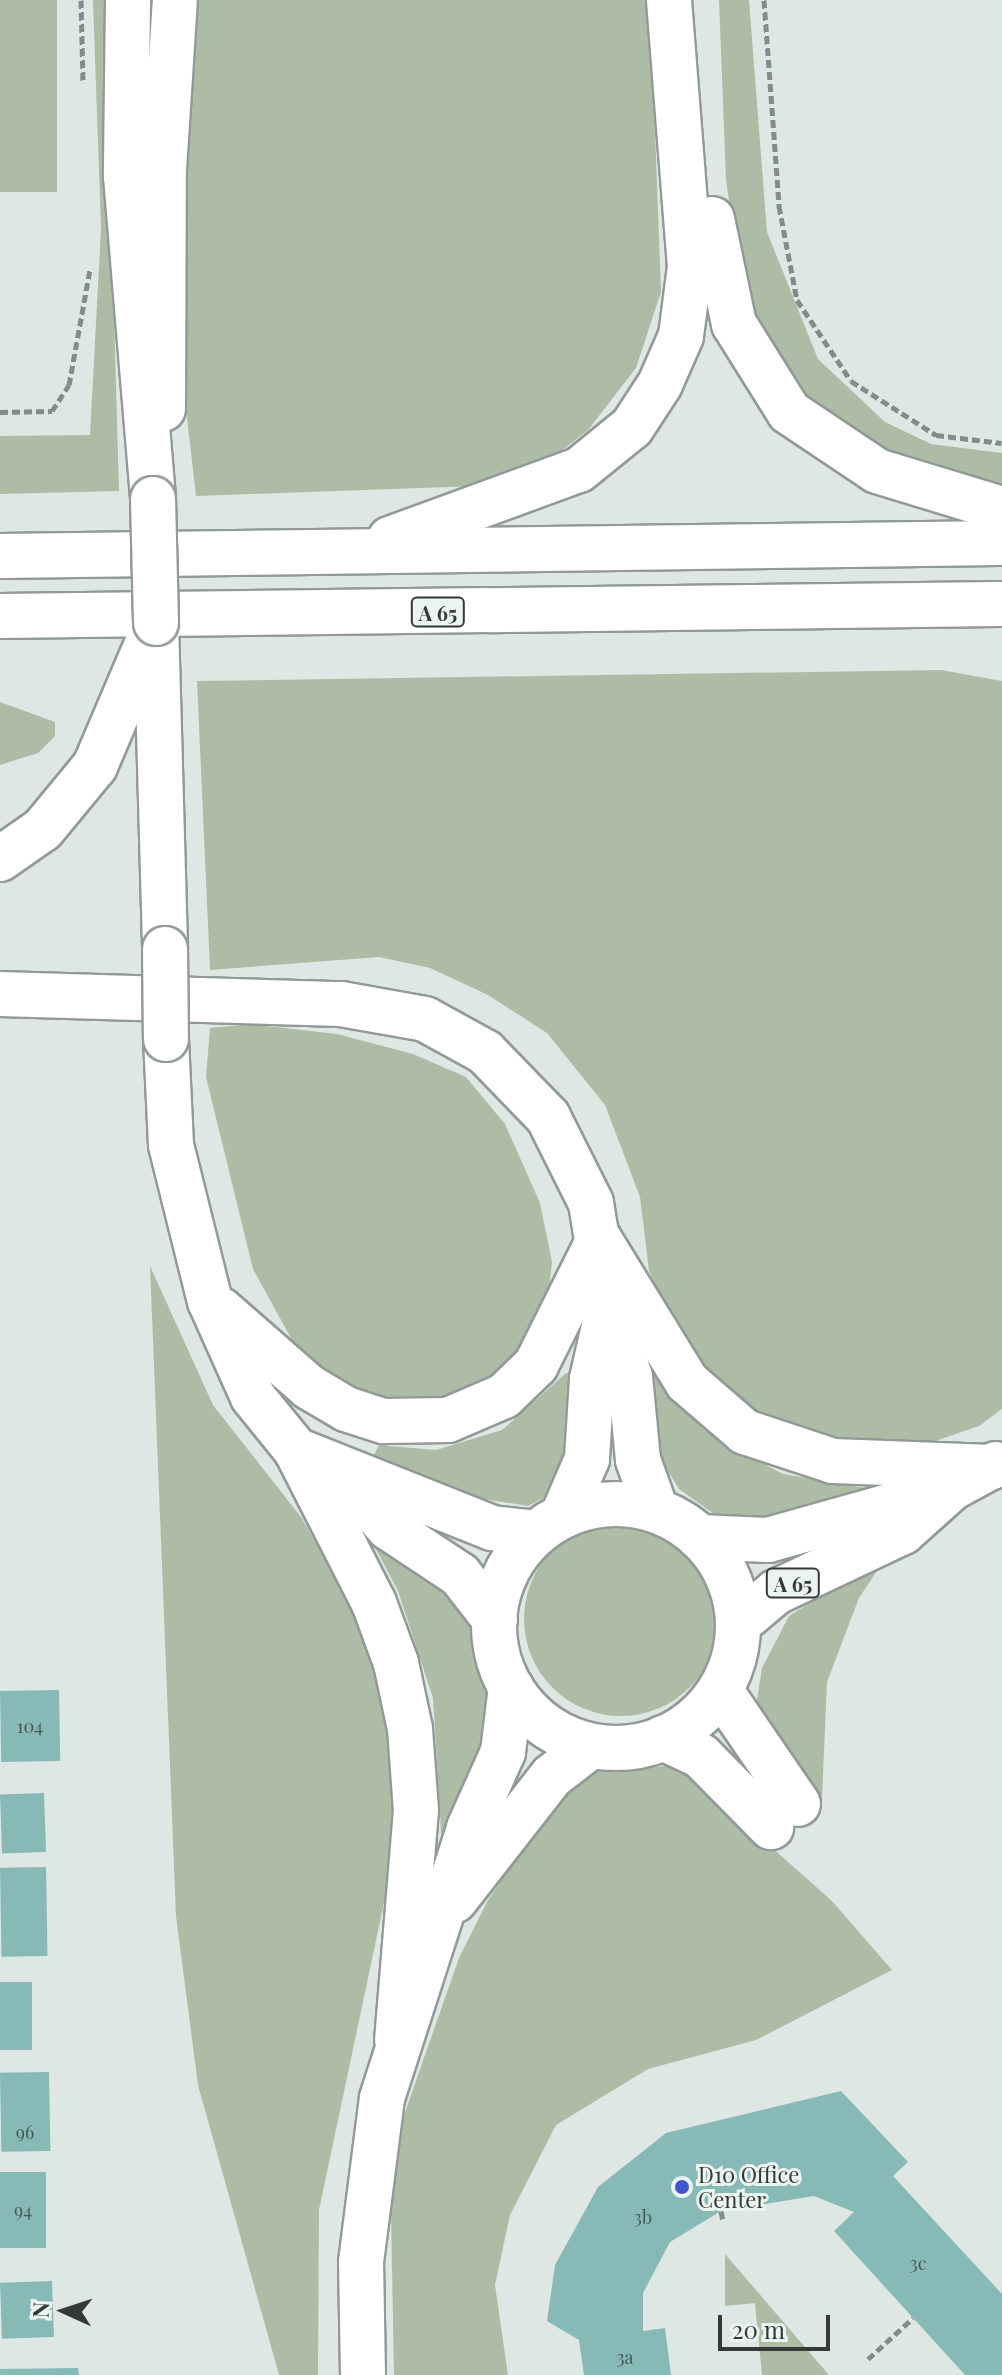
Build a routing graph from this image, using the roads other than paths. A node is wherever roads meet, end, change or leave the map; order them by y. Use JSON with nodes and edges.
{"nodes":[{"id":1,"x":128,"y":0,"type":"edge"},
{"id":2,"x":175,"y":0,"type":"edge"},
{"id":3,"x":669,"y":0,"type":"edge"},
{"id":4,"x":697,"y":0,"type":"edge"},
{"id":5,"x":153,"y":499,"type":"junction"},
{"id":6,"x":1002,"y":509,"type":"edge"},
{"id":7,"x":1002,"y":543,"type":"edge"},
{"id":8,"x":358,"y":550,"type":"junction"},
{"id":9,"x":0,"y":556,"type":"edge"},
{"id":10,"x":1002,"y":604,"type":"edge"},
{"id":11,"x":875,"y":607,"type":"junction"},
{"id":12,"x":0,"y":616,"type":"edge"},
{"id":13,"x":1002,"y":632,"type":"edge"},
{"id":14,"x":141,"y":705,"type":"junction"},
{"id":15,"x":0,"y":859,"type":"edge"},
{"id":16,"x":0,"y":994,"type":"edge"},
{"id":17,"x":599,"y":1239,"type":"junction"},
{"id":18,"x":210,"y":1301,"type":"junction"},
{"id":19,"x":608,"y":1308,"type":"junction"},
{"id":20,"x":296,"y":1450,"type":"junction"},
{"id":21,"x":997,"y":1463,"type":"edge"},
{"id":22,"x":339,"y":1472,"type":"junction"},
{"id":23,"x":952,"y":1488,"type":"junction"},
{"id":24,"x":656,"y":1510,"type":"junction"},
{"id":25,"x":549,"y":1524,"type":"junction"},
{"id":26,"x":699,"y":1537,"type":"junction"},
{"id":27,"x":495,"y":1620,"type":"junction"},
{"id":28,"x":738,"y":1624,"type":"junction"},
{"id":29,"x":511,"y":1687,"type":"junction"},
{"id":30,"x":720,"y":1690,"type":"junction"},
{"id":31,"x":663,"y":1738,"type":"junction"},
{"id":32,"x":591,"y":1746,"type":"junction"},
{"id":33,"x":445,"y":1911,"type":"junction"},
{"id":34,"x":397,"y":2040,"type":"junction"},
{"id":35,"x":363,"y":2375,"type":"edge"}],
"edges":[{"from":1,"to":5,"type":"main road"},
{"from":2,"to":5,"type":"main road"},
{"from":3,"to":8,"type":"main road"},
{"from":4,"to":6,"type":"main road"},
{"from":5,"to":14,"type":"main road","bridge":true},
{"from":7,"to":8,"type":"main road"},
{"from":8,"to":9,"type":"main road"},
{"from":10,"to":11,"type":"main road","number":"A 65"},
{"from":11,"to":12,"type":"main road","number":"A 65"},
{"from":11,"to":13,"type":"main road","number":"A 65"},
{"from":14,"to":15,"type":"main road"},
{"from":14,"to":18,"type":"main road","bridge":true},
{"from":16,"to":17,"type":"main road"},
{"from":17,"to":18,"type":"main road"},
{"from":17,"to":19,"type":"main road"},
{"from":17,"to":21,"type":"main road"},
{"from":18,"to":20,"type":"main road"},
{"from":19,"to":24,"type":"main road"},
{"from":19,"to":25,"type":"main road"},
{"from":20,"to":22,"type":"main road"},
{"from":20,"to":34,"type":"main road"},
{"from":21,"to":23,"type":"main road","number":"A 65"},
{"from":22,"to":25,"type":"main road"},
{"from":22,"to":27,"type":"main road"},
{"from":23,"to":26,"type":"main road"},
{"from":23,"to":28,"type":"main road","number":"A 65"},
{"from":24,"to":25,"type":"main road"},
{"from":24,"to":26,"type":"main road"},
{"from":25,"to":27,"type":"main road"},
{"from":26,"to":28,"type":"main road"},
{"from":27,"to":29,"type":"main road"},
{"from":28,"to":30,"type":"main road"},
{"from":29,"to":32,"type":"main road"},
{"from":29,"to":33,"type":"main road"},
{"from":30,"to":31,"type":"main road"},
{"from":30,"to":31,"type":"main road"},
{"from":31,"to":32,"type":"main road"},
{"from":32,"to":33,"type":"main road"},
{"from":33,"to":34,"type":"main road"},
{"from":34,"to":35,"type":"main road"}]}
